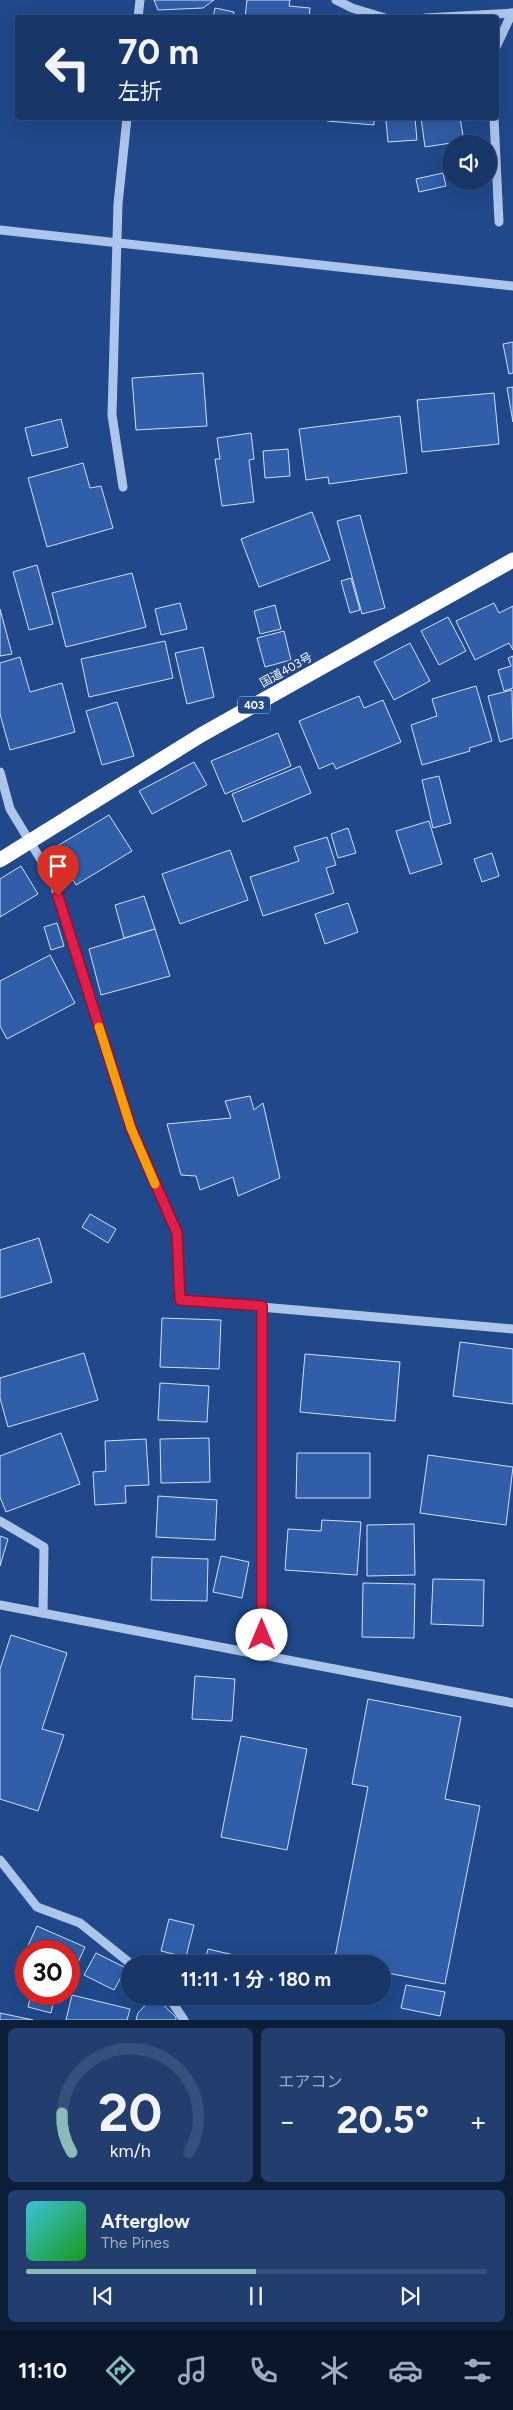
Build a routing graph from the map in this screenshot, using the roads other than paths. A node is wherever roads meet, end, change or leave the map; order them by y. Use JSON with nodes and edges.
{"nodes":[{"id":1,"x":140,"y":0,"type":"edge"},
{"id":2,"x":336,"y":0,"type":"edge"},
{"id":3,"x":512,"y":13,"type":"edge"},
{"id":4,"x":138,"y":15,"type":"edge"},
{"id":5,"x":375,"y":15,"type":"edge"},
{"id":6,"x":477,"y":15,"type":"edge"},
{"id":7,"x":499,"y":41,"type":"edge"},
{"id":8,"x":127,"y":120,"type":"edge"},
{"id":9,"x":494,"y":120,"type":"edge"},
{"id":10,"x":499,"y":222,"type":"dead end"},
{"id":11,"x":0,"y":230,"type":"edge"},
{"id":12,"x":117,"y":243,"type":"junction"},
{"id":13,"x":513,"y":286,"type":"edge"},
{"id":14,"x":123,"y":487,"type":"dead end"},
{"id":15,"x":513,"y":560,"type":"edge"},
{"id":16,"x":0,"y":772,"type":"edge"},
{"id":17,"x":30,"y":841,"type":"junction"},
{"id":18,"x":0,"y":860,"type":"edge"},
{"id":19,"x":262,"y":1306,"type":"junction"},
{"id":20,"x":513,"y":1328,"type":"edge"},
{"id":21,"x":0,"y":1521,"type":"edge"},
{"id":22,"x":0,"y":1605,"type":"edge"},
{"id":23,"x":43,"y":1613,"type":"junction"},
{"id":24,"x":262,"y":1654,"type":"junction"},
{"id":25,"x":513,"y":1704,"type":"edge"},
{"id":26,"x":0,"y":1860,"type":"edge"},
{"id":27,"x":121,"y":1956,"type":"edge"},
{"id":28,"x":174,"y":2005,"type":"edge"},
{"id":29,"x":184,"y":2020,"type":"edge"}],
"edges":[{"from":1,"to":4,"type":"street"},
{"from":2,"to":5,"type":"street"},
{"from":3,"to":6,"type":"street"},
{"from":3,"to":7,"type":"street"},
{"from":8,"to":12,"type":"street"},
{"from":9,"to":10,"type":"street"},
{"from":11,"to":12,"type":"street"},
{"from":12,"to":13,"type":"street"},
{"from":12,"to":14,"type":"street"},
{"from":15,"to":17,"type":"highway","name":"国道403号","number":"403"},
{"from":16,"to":17,"type":"street"},
{"from":17,"to":18,"type":"highway","name":"国道403号","number":"403"},
{"from":17,"to":19,"type":"street"},
{"from":19,"to":20,"type":"street"},
{"from":19,"to":24,"type":"street"},
{"from":21,"to":23,"type":"street"},
{"from":22,"to":23,"type":"street"},
{"from":23,"to":24,"type":"street"},
{"from":24,"to":25,"type":"street"},
{"from":26,"to":27,"type":"street"},
{"from":28,"to":29,"type":"street"}]}
